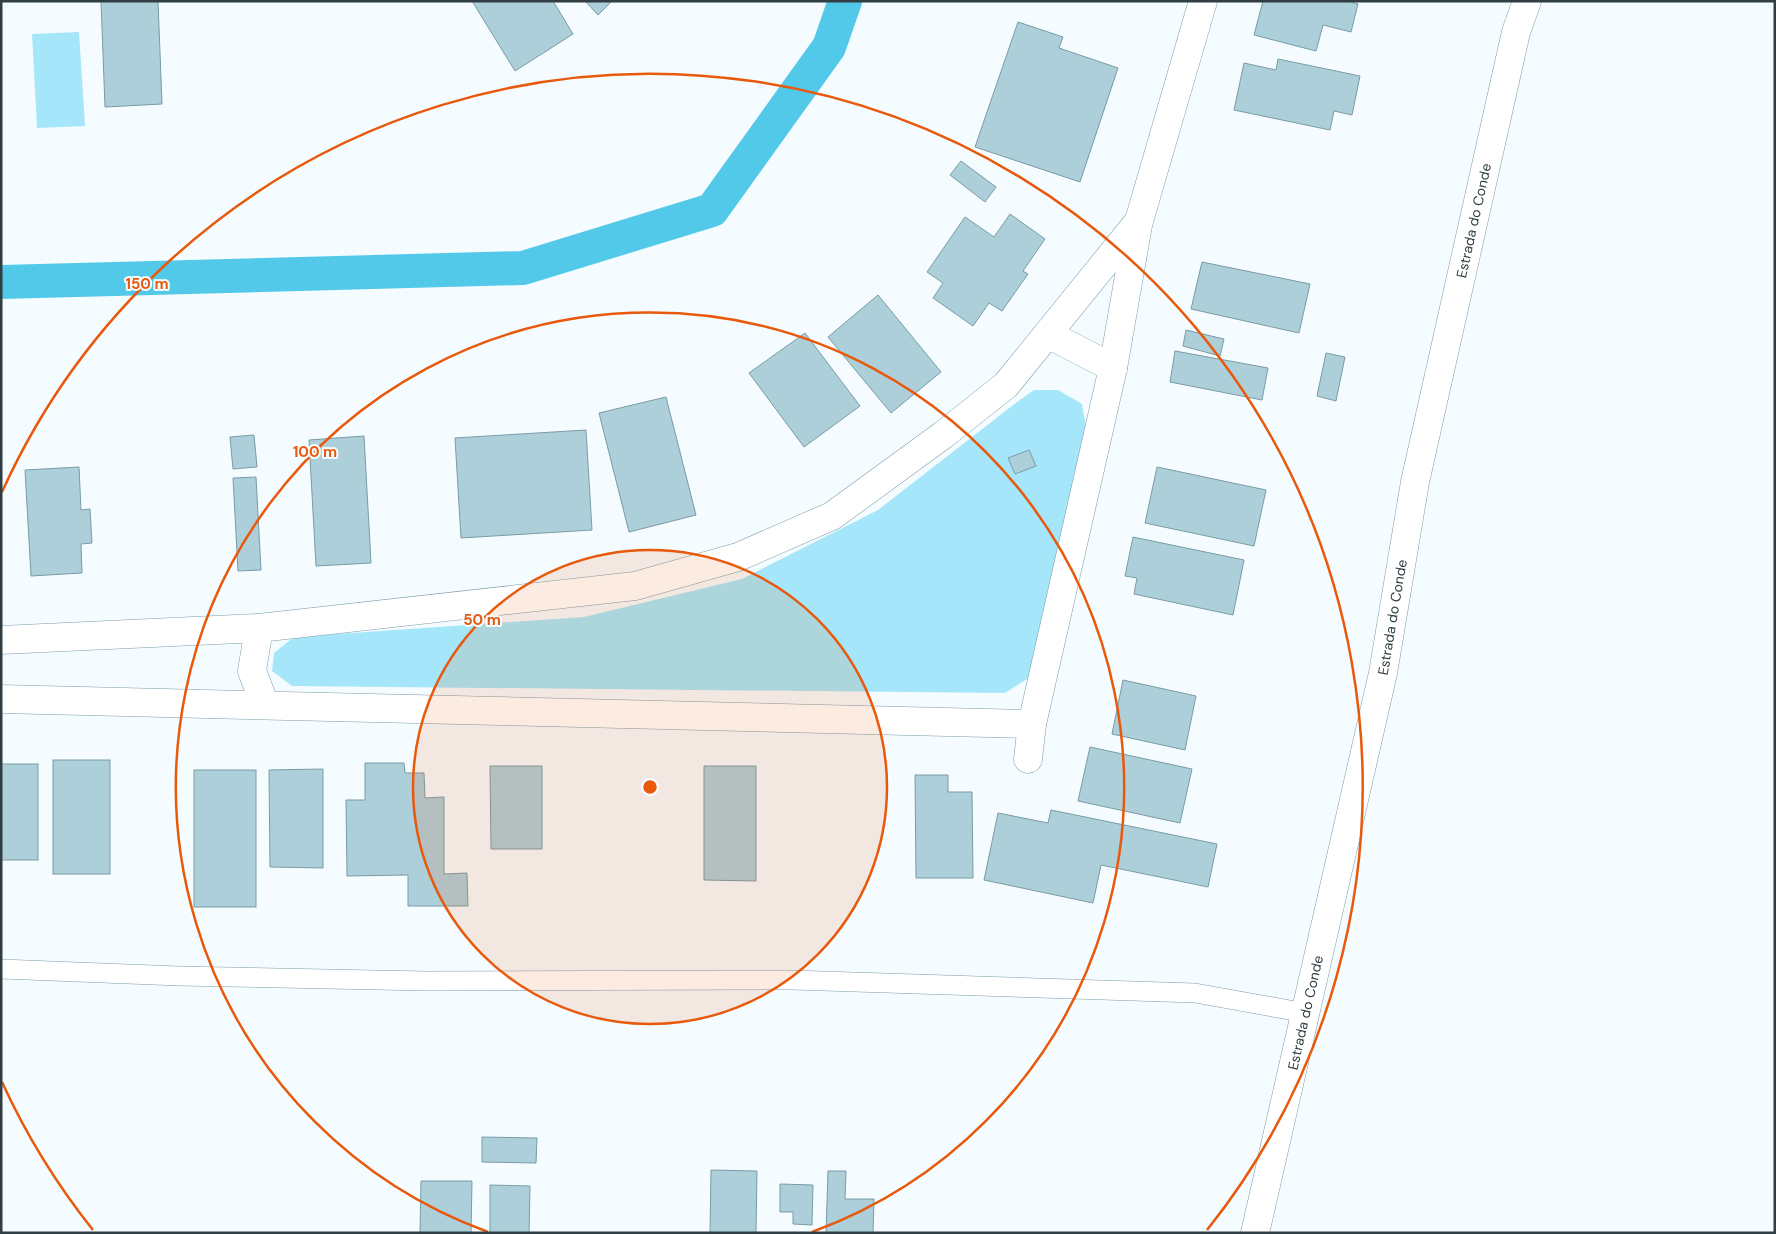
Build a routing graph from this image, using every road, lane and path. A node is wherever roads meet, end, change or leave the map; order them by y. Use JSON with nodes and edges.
{"nodes":[{"id":1,"x":1203,"y":1,"type":"edge"},
{"id":2,"x":1527,"y":1,"type":"edge"},
{"id":3,"x":1139,"y":221,"type":"junction"},
{"id":4,"x":1048,"y":334,"type":"junction"},
{"id":5,"x":1113,"y":368,"type":"junction"},
{"id":6,"x":259,"y":628,"type":"junction"},
{"id":7,"x":1,"y":640,"type":"edge"},
{"id":8,"x":1,"y":699,"type":"edge"},
{"id":9,"x":265,"y":705,"type":"junction"},
{"id":10,"x":1032,"y":724,"type":"junction"},
{"id":11,"x":1028,"y":759,"type":"dead end"},
{"id":12,"x":1,"y":969,"type":"edge"},
{"id":13,"x":1306,"y":1013,"type":"junction"},
{"id":14,"x":1255,"y":1233,"type":"edge"}],
"edges":[{"from":1,"to":3,"type":"street"},
{"from":2,"to":13,"type":"street","name":"Estrada do Conde"},
{"from":3,"to":4,"type":"street"},
{"from":3,"to":5,"type":"street"},
{"from":4,"to":5,"type":"street"},
{"from":4,"to":6,"type":"street"},
{"from":5,"to":10,"type":"street"},
{"from":6,"to":7,"type":"street"},
{"from":6,"to":9,"type":"street"},
{"from":8,"to":9,"type":"street"},
{"from":9,"to":10,"type":"street"},
{"from":10,"to":11,"type":"street"},
{"from":12,"to":13,"type":"lane"},
{"from":13,"to":14,"type":"street","name":"Estrada do Conde"}]}
